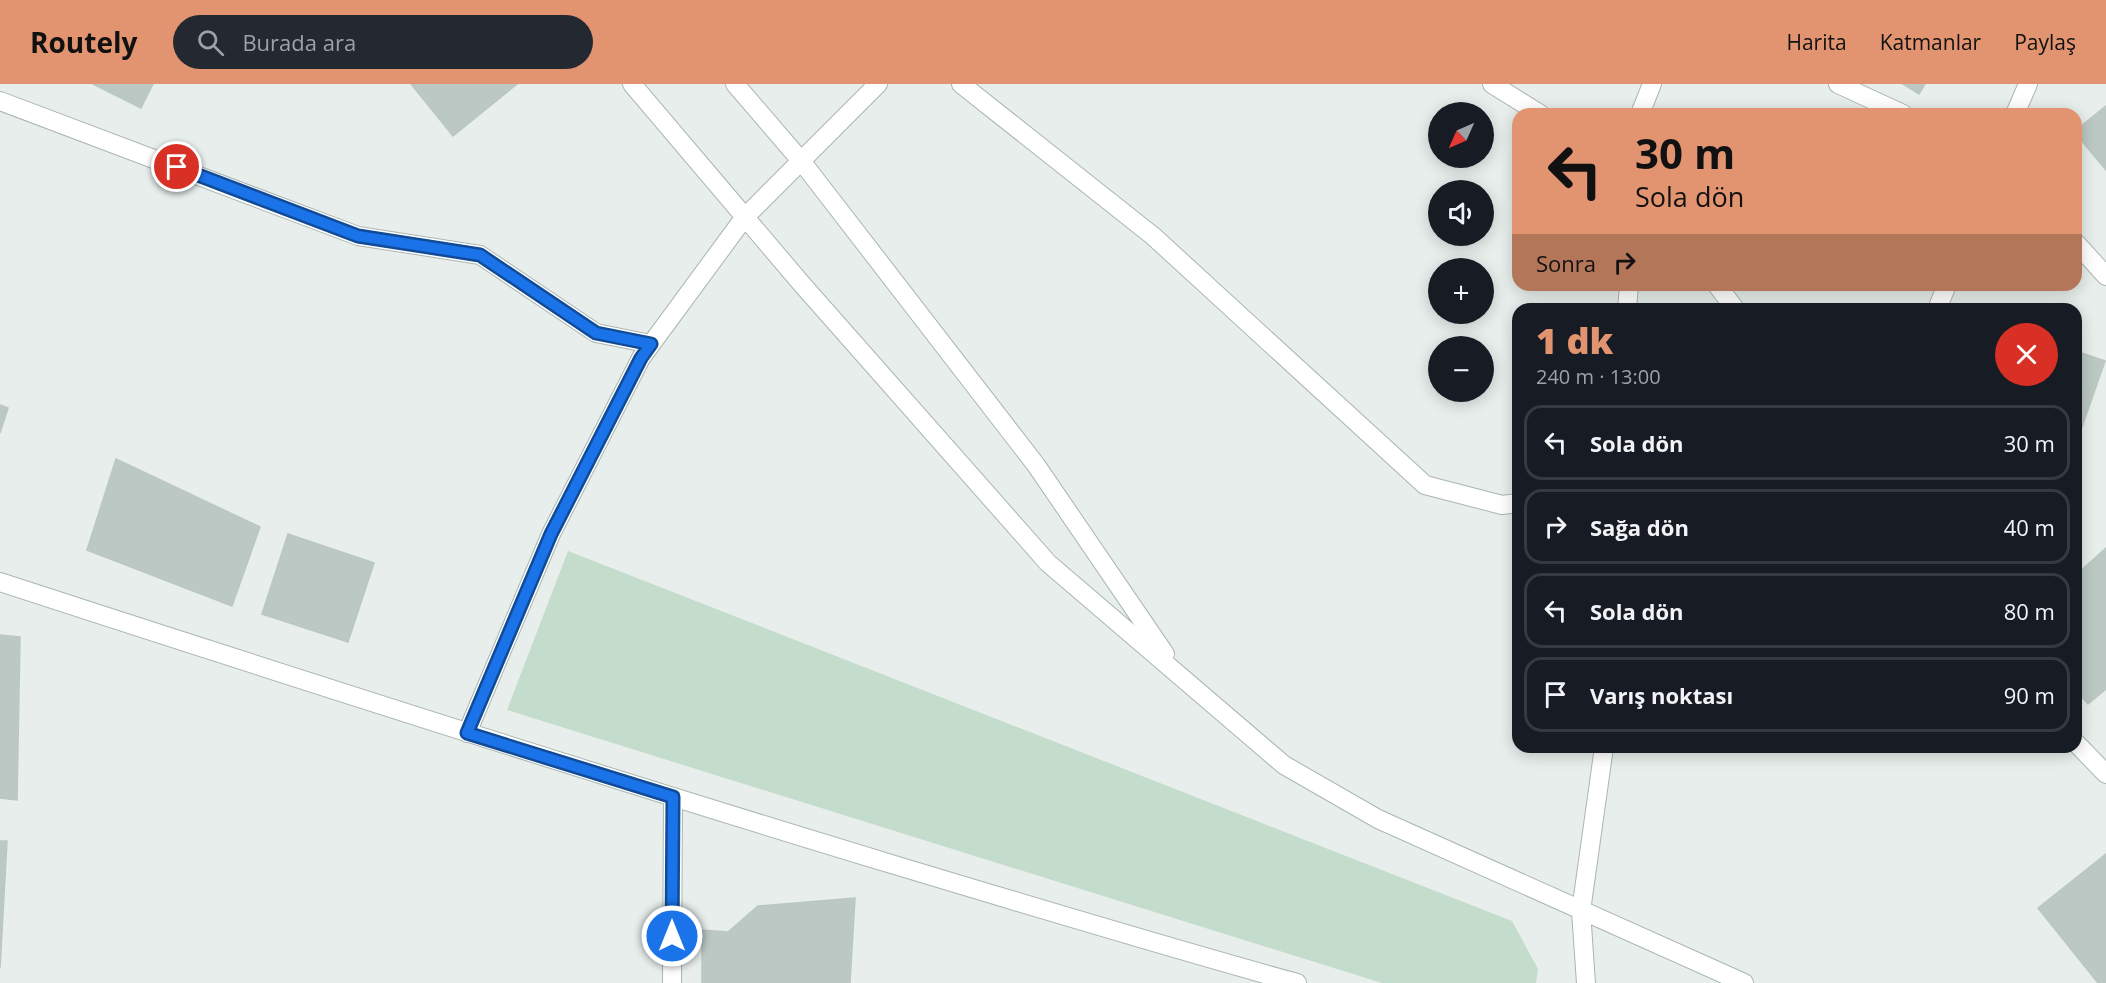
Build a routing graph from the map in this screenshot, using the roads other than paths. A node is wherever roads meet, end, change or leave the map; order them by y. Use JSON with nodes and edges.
{"nodes":[{"id":1,"x":632,"y":84,"type":"edge"},
{"id":2,"x":735,"y":84,"type":"edge"},
{"id":3,"x":878,"y":84,"type":"edge"},
{"id":4,"x":961,"y":84,"type":"edge"},
{"id":5,"x":1492,"y":84,"type":"edge"},
{"id":6,"x":1652,"y":84,"type":"edge"},
{"id":7,"x":1838,"y":84,"type":"edge"},
{"id":8,"x":2028,"y":84,"type":"edge"},
{"id":9,"x":0,"y":101,"type":"edge"},
{"id":10,"x":1530,"y":108,"type":"edge"},
{"id":11,"x":1642,"y":108,"type":"edge"},
{"id":12,"x":1890,"y":108,"type":"edge"},
{"id":13,"x":2018,"y":108,"type":"edge"},
{"id":14,"x":802,"y":162,"type":"junction"},
{"id":15,"x":744,"y":218,"type":"junction"},
{"id":16,"x":2082,"y":250,"type":"edge"},
{"id":17,"x":2106,"y":276,"type":"edge"},
{"id":18,"x":651,"y":344,"type":"junction"},
{"id":19,"x":1512,"y":504,"type":"edge"},
{"id":20,"x":0,"y":582,"type":"edge"},
{"id":21,"x":1178,"y":673,"type":"junction"},
{"id":22,"x":467,"y":733,"type":"junction"},
{"id":23,"x":2082,"y":749,"type":"edge"},
{"id":24,"x":1603,"y":753,"type":"edge"},
{"id":25,"x":2106,"y":774,"type":"edge"},
{"id":26,"x":673,"y":797,"type":"junction"},
{"id":27,"x":1581,"y":911,"type":"junction"},
{"id":28,"x":1292,"y":982,"type":"edge"},
{"id":29,"x":672,"y":983,"type":"edge"},
{"id":30,"x":1586,"y":983,"type":"edge"},
{"id":31,"x":1744,"y":983,"type":"edge"}],
"edges":[{"from":1,"to":15,"type":"street"},
{"from":2,"to":14,"type":"street"},
{"from":3,"to":14,"type":"street"},
{"from":4,"to":19,"type":"street"},
{"from":5,"to":10,"type":"street"},
{"from":6,"to":11,"type":"street"},
{"from":7,"to":12,"type":"street"},
{"from":8,"to":13,"type":"street"},
{"from":9,"to":18,"type":"street"},
{"from":14,"to":15,"type":"street"},
{"from":14,"to":21,"type":"street"},
{"from":15,"to":18,"type":"street"},
{"from":15,"to":21,"type":"street"},
{"from":16,"to":17,"type":"street"},
{"from":18,"to":22,"type":"street"},
{"from":20,"to":22,"type":"street"},
{"from":21,"to":27,"type":"street"},
{"from":22,"to":26,"type":"street"},
{"from":23,"to":25,"type":"street"},
{"from":24,"to":27,"type":"street"},
{"from":26,"to":28,"type":"street"},
{"from":26,"to":29,"type":"street"},
{"from":27,"to":30,"type":"street"},
{"from":27,"to":31,"type":"street"}]}
